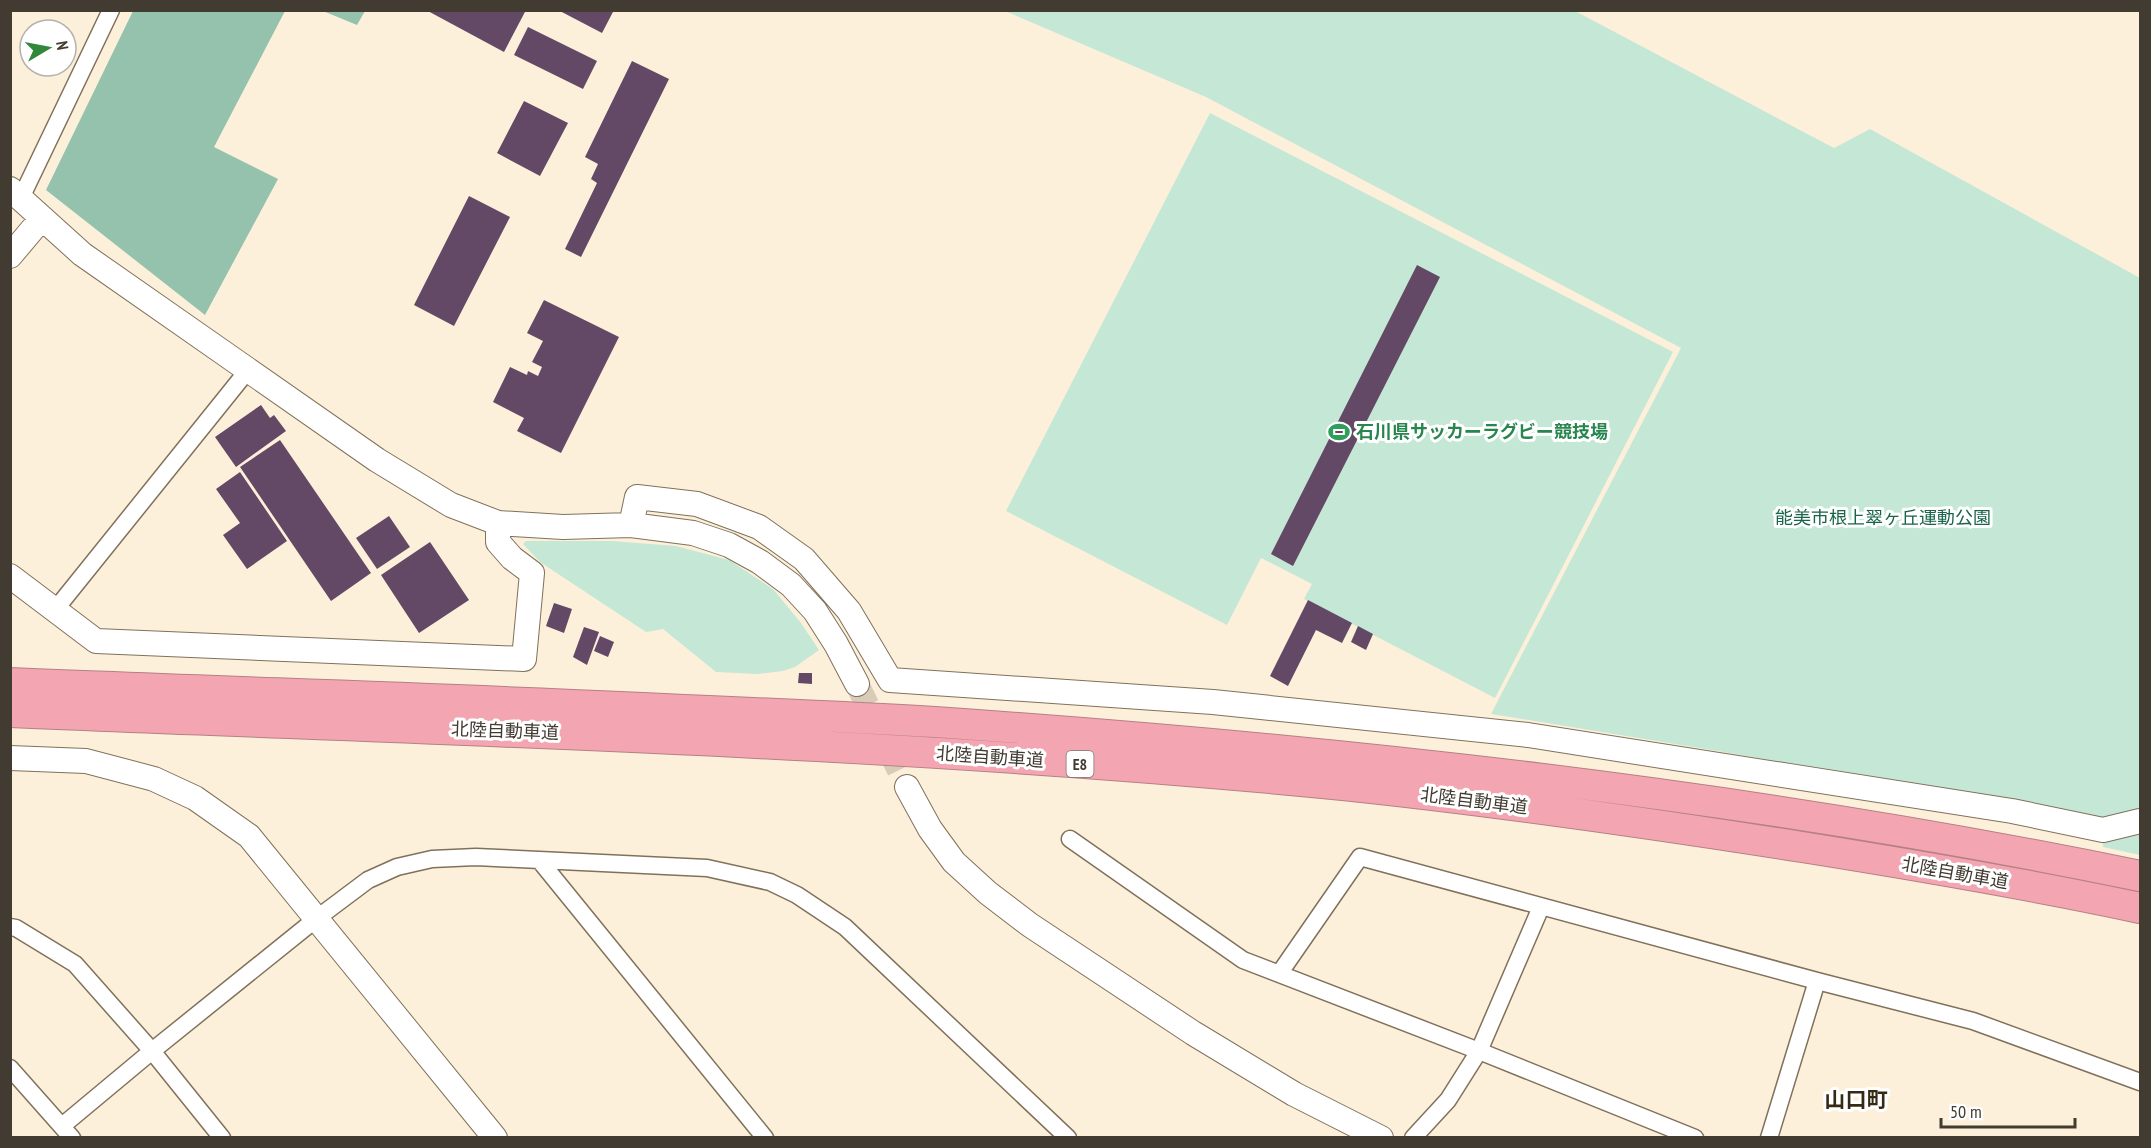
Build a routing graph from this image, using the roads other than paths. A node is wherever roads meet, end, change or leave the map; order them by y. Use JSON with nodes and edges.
{"nodes":[{"id":1,"x":111,"y":10,"type":"edge"},
{"id":2,"x":16,"y":194,"type":"edge"},
{"id":3,"x":42,"y":218,"type":"junction"},
{"id":4,"x":10,"y":256,"type":"edge"},
{"id":5,"x":248,"y":370,"type":"junction"},
{"id":6,"x":498,"y":523,"type":"junction"},
{"id":7,"x":631,"y":525,"type":"junction"},
{"id":8,"x":10,"y":576,"type":"edge"},
{"id":9,"x":55,"y":610,"type":"junction"},
{"id":10,"x":10,"y":683,"type":"edge"},
{"id":11,"x":857,"y":684,"type":"tunnel mouth"},
{"id":12,"x":10,"y":712,"type":"edge"},
{"id":13,"x":10,"y":758,"type":"edge"},
{"id":14,"x":907,"y":787,"type":"tunnel mouth"},
{"id":15,"x":2140,"y":821,"type":"edge"},
{"id":16,"x":1070,"y":839,"type":"dead end"},
{"id":17,"x":540,"y":861,"type":"junction"},
{"id":18,"x":2140,"y":876,"type":"edge"},
{"id":19,"x":1541,"y":907,"type":"junction"},
{"id":20,"x":2140,"y":908,"type":"edge"},
{"id":21,"x":316,"y":919,"type":"junction"},
{"id":22,"x":10,"y":927,"type":"edge"},
{"id":23,"x":1279,"y":974,"type":"junction"},
{"id":24,"x":1817,"y":981,"type":"junction"},
{"id":25,"x":152,"y":1051,"type":"junction"},
{"id":26,"x":1479,"y":1051,"type":"junction"},
{"id":27,"x":10,"y":1068,"type":"edge"},
{"id":28,"x":2140,"y":1082,"type":"edge"},
{"id":29,"x":67,"y":1132,"type":"edge"},
{"id":30,"x":222,"y":1137,"type":"edge"},
{"id":31,"x":495,"y":1137,"type":"edge"},
{"id":32,"x":765,"y":1137,"type":"edge"},
{"id":33,"x":1068,"y":1137,"type":"edge"},
{"id":34,"x":1382,"y":1137,"type":"edge"},
{"id":35,"x":1413,"y":1137,"type":"edge"},
{"id":36,"x":1695,"y":1137,"type":"edge"},
{"id":37,"x":1770,"y":1137,"type":"edge"}],
"edges":[{"from":1,"to":2,"type":"street"},
{"from":2,"to":3,"type":"street"},
{"from":3,"to":4,"type":"street"},
{"from":3,"to":5,"type":"street"},
{"from":5,"to":6,"type":"street"},
{"from":5,"to":9,"type":"street"},
{"from":6,"to":7,"type":"street"},
{"from":6,"to":9,"type":"street"},
{"from":7,"to":11,"type":"street"},
{"from":7,"to":15,"type":"street"},
{"from":8,"to":9,"type":"street"},
{"from":10,"to":18,"type":"highway","name":"北陸自動車道","number":"E8"},
{"from":12,"to":20,"type":"highway","name":"北陸自動車道","number":"E8"},
{"from":13,"to":21,"type":"street"},
{"from":14,"to":34,"type":"street"},
{"from":16,"to":23,"type":"street"},
{"from":17,"to":21,"type":"street"},
{"from":17,"to":32,"type":"street"},
{"from":17,"to":33,"type":"street"},
{"from":19,"to":23,"type":"street"},
{"from":19,"to":24,"type":"street"},
{"from":19,"to":26,"type":"street"},
{"from":21,"to":25,"type":"street"},
{"from":21,"to":31,"type":"street"},
{"from":22,"to":25,"type":"street"},
{"from":23,"to":26,"type":"street"},
{"from":24,"to":28,"type":"street"},
{"from":24,"to":37,"type":"street"},
{"from":25,"to":29,"type":"street"},
{"from":25,"to":30,"type":"street"},
{"from":26,"to":35,"type":"street"},
{"from":26,"to":36,"type":"street"},
{"from":27,"to":29,"type":"street"}]}
